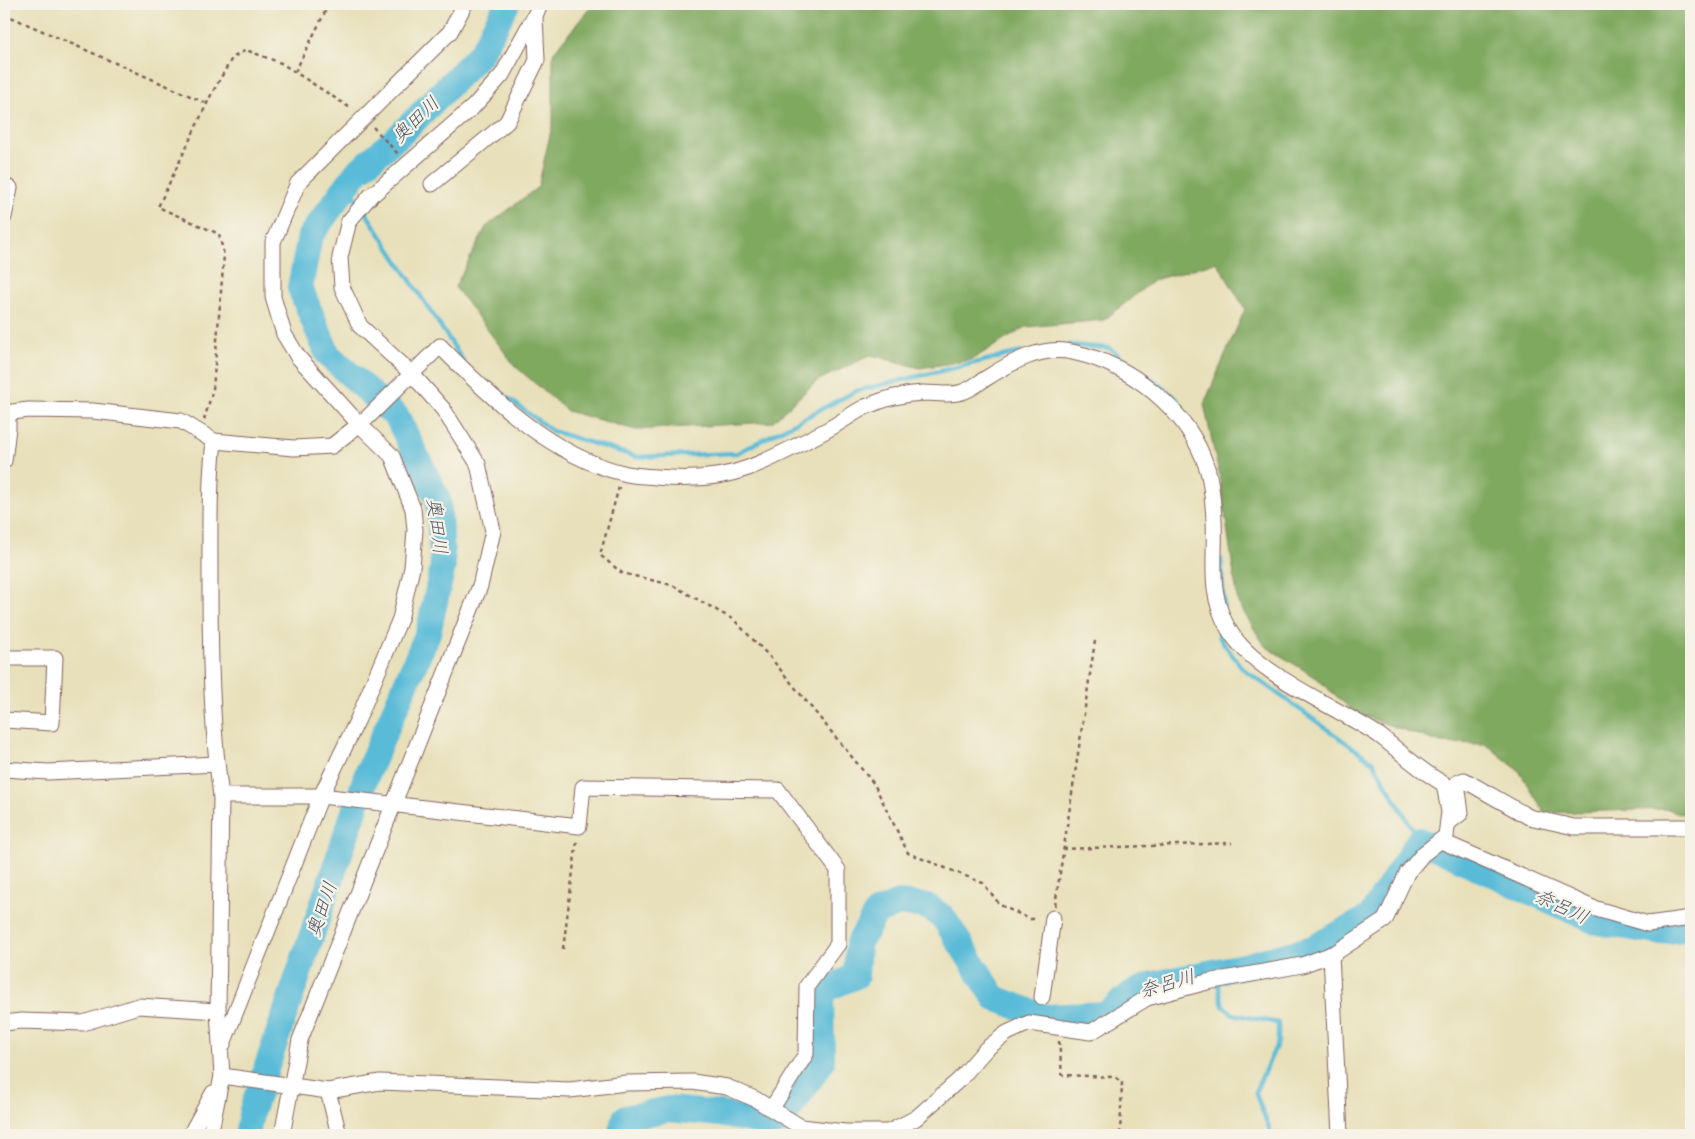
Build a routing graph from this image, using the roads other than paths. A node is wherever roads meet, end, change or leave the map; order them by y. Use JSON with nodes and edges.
{"nodes":[{"id":1,"x":465,"y":4,"type":"edge"},
{"id":2,"x":538,"y":10,"type":"edge"},
{"id":3,"x":432,"y":184,"type":"dead end"},
{"id":4,"x":4,"y":186,"type":"edge"},
{"id":5,"x":4,"y":217,"type":"edge"},
{"id":6,"x":407,"y":378,"type":"junction"},
{"id":7,"x":6,"y":414,"type":"edge"},
{"id":8,"x":363,"y":421,"type":"junction"},
{"id":9,"x":214,"y":441,"type":"junction"},
{"id":10,"x":4,"y":461,"type":"edge"},
{"id":11,"x":4,"y":658,"type":"edge"},
{"id":12,"x":4,"y":720,"type":"edge"},
{"id":13,"x":217,"y":764,"type":"junction"},
{"id":14,"x":4,"y":769,"type":"edge"},
{"id":15,"x":221,"y":796,"type":"junction"},
{"id":16,"x":322,"y":796,"type":"junction"},
{"id":17,"x":388,"y":804,"type":"junction"},
{"id":18,"x":1448,"y":823,"type":"junction"},
{"id":19,"x":1691,"y":827,"type":"edge"},
{"id":20,"x":1441,"y":841,"type":"junction"},
{"id":21,"x":1053,"y":918,"type":"road end"},
{"id":22,"x":1691,"y":918,"type":"edge"},
{"id":23,"x":1331,"y":954,"type":"junction"},
{"id":24,"x":1042,"y":998,"type":"dead end"},
{"id":25,"x":218,"y":1011,"type":"junction"},
{"id":26,"x":4,"y":1023,"type":"edge"},
{"id":27,"x":221,"y":1049,"type":"junction"},
{"id":28,"x":229,"y":1076,"type":"junction"},
{"id":29,"x":290,"y":1086,"type":"junction"},
{"id":30,"x":328,"y":1091,"type":"junction"},
{"id":31,"x":776,"y":1111,"type":"junction"},
{"id":32,"x":815,"y":1132,"type":"edge"},
{"id":33,"x":888,"y":1134,"type":"edge"},
{"id":34,"x":190,"y":1135,"type":"edge"},
{"id":35,"x":210,"y":1135,"type":"edge"},
{"id":36,"x":282,"y":1135,"type":"edge"},
{"id":37,"x":339,"y":1135,"type":"edge"},
{"id":38,"x":1340,"y":1135,"type":"edge"}],
"edges":[{"from":1,"to":8,"type":"street"},
{"from":2,"to":3,"type":"street"},
{"from":2,"to":6,"type":"street","bridge":true},
{"from":4,"to":5,"type":"street"},
{"from":6,"to":8,"type":"street"},
{"from":6,"to":17,"type":"street"},
{"from":6,"to":18,"type":"street"},
{"from":7,"to":9,"type":"street"},
{"from":7,"to":10,"type":"street"},
{"from":8,"to":9,"type":"street"},
{"from":8,"to":16,"type":"street"},
{"from":9,"to":13,"type":"street"},
{"from":11,"to":12,"type":"street"},
{"from":13,"to":14,"type":"street"},
{"from":13,"to":15,"type":"street"},
{"from":15,"to":16,"type":"street"},
{"from":15,"to":25,"type":"street"},
{"from":16,"to":17,"type":"street"},
{"from":16,"to":27,"type":"street"},
{"from":17,"to":29,"type":"street"},
{"from":17,"to":31,"type":"street"},
{"from":18,"to":19,"type":"street"},
{"from":18,"to":20,"type":"street"},
{"from":20,"to":22,"type":"street"},
{"from":20,"to":23,"type":"street"},
{"from":21,"to":24,"type":"street"},
{"from":23,"to":33,"type":"street"},
{"from":23,"to":38,"type":"street"},
{"from":25,"to":26,"type":"street"},
{"from":25,"to":27,"type":"street"},
{"from":27,"to":28,"type":"street"},
{"from":28,"to":29,"type":"street"},
{"from":28,"to":34,"type":"street"},
{"from":28,"to":35,"type":"street"},
{"from":29,"to":30,"type":"street"},
{"from":29,"to":36,"type":"street"},
{"from":30,"to":31,"type":"street"},
{"from":30,"to":37,"type":"street"},
{"from":31,"to":32,"type":"street"},
{"from":32,"to":33,"type":"street"}]}
